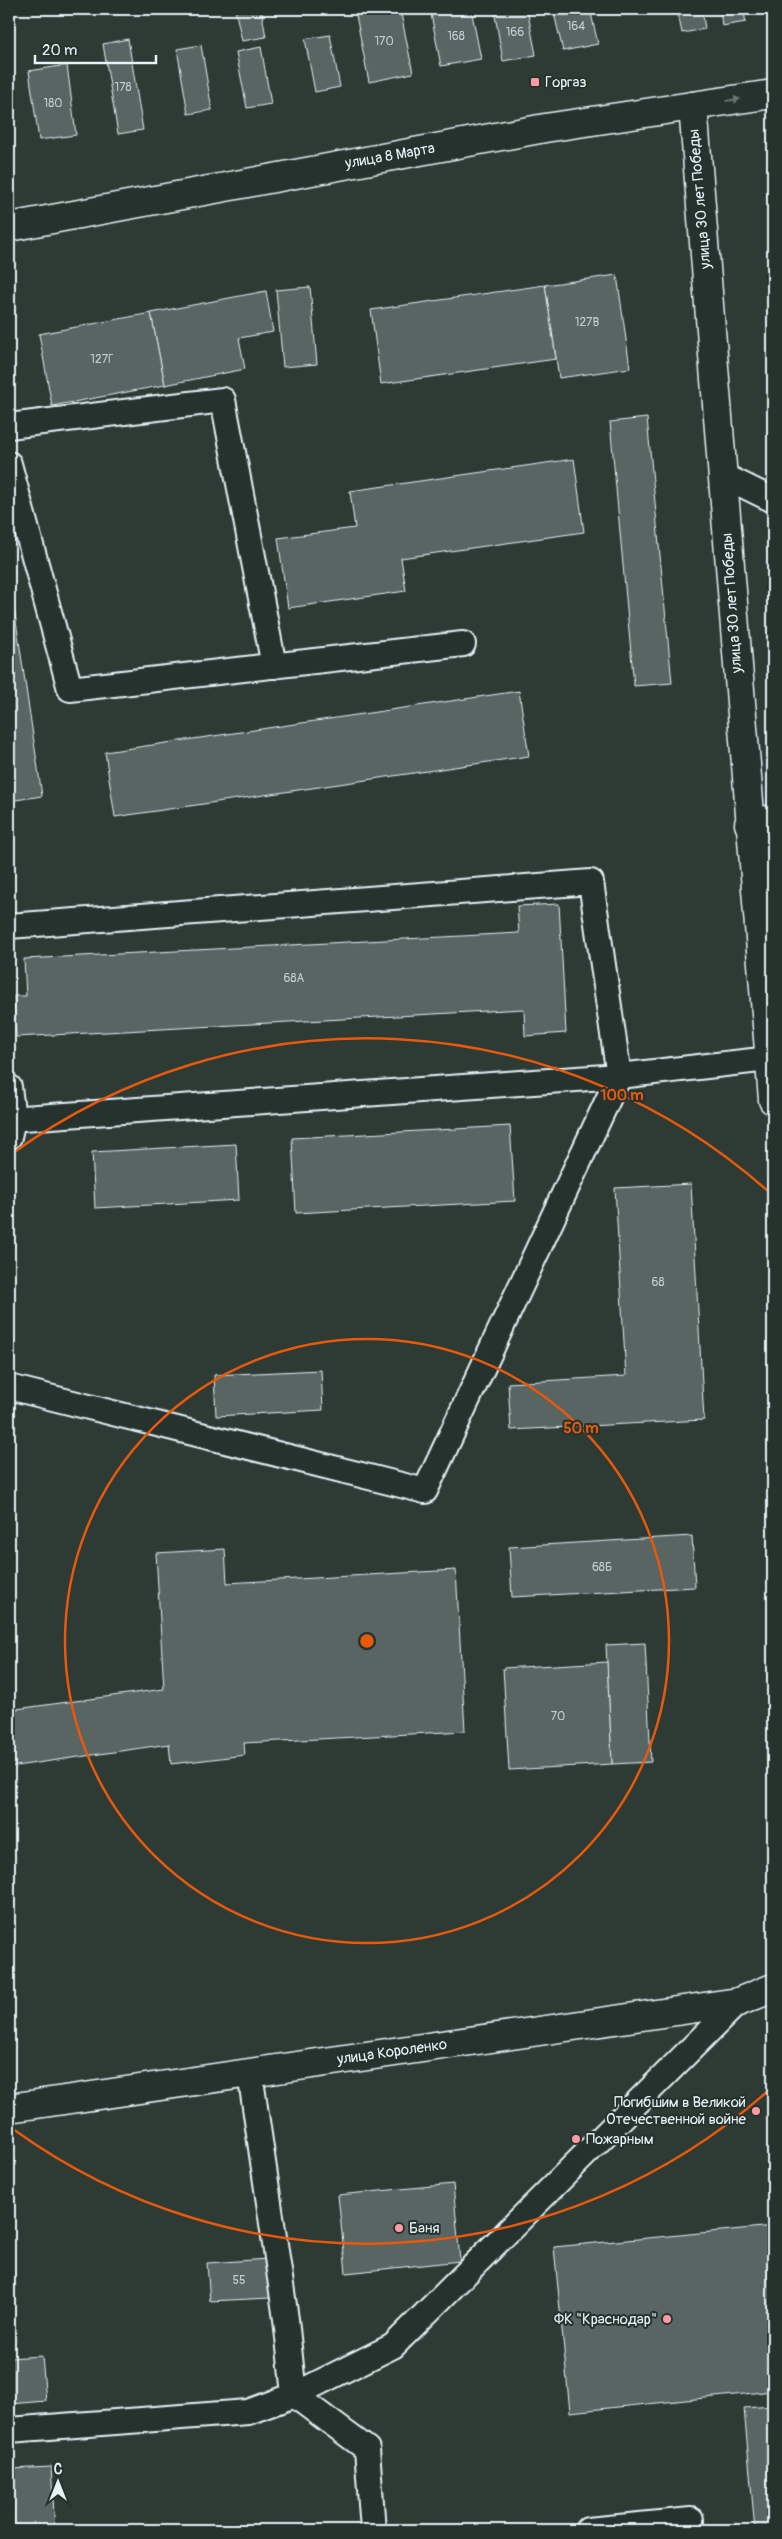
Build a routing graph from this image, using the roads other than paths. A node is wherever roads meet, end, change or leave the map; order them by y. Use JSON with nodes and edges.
{"nodes":[{"id":1,"x":773,"y":94,"type":"edge"},
{"id":2,"x":693,"y":106,"type":"junction"},
{"id":3,"x":9,"y":227,"type":"edge"},
{"id":4,"x":9,"y":426,"type":"edge"},
{"id":5,"x":9,"y":464,"type":"edge"},
{"id":6,"x":722,"y":475,"type":"junction"},
{"id":7,"x":773,"y":500,"type":"edge"},
{"id":8,"x":463,"y":644,"type":"dead end"},
{"id":9,"x":274,"y":666,"type":"junction"},
{"id":10,"x":761,"y":821,"type":"edge"},
{"id":11,"x":9,"y":926,"type":"edge"},
{"id":12,"x":770,"y":1059,"type":"junction"},
{"id":13,"x":618,"y":1076,"type":"junction"},
{"id":14,"x":9,"y":1087,"type":"edge"},
{"id":15,"x":773,"y":1100,"type":"edge"},
{"id":16,"x":10,"y":1125,"type":"edge"},
{"id":17,"x":9,"y":1387,"type":"edge"},
{"id":18,"x":773,"y":1988,"type":"edge"},
{"id":19,"x":738,"y":2002,"type":"junction"},
{"id":20,"x":250,"y":2073,"type":"junction"},
{"id":21,"x":9,"y":2108,"type":"edge"},
{"id":22,"x":294,"y":2395,"type":"junction"},
{"id":23,"x":9,"y":2430,"type":"edge"},
{"id":24,"x":373,"y":2530,"type":"edge"},
{"id":25,"x":588,"y":2530,"type":"edge"},
{"id":26,"x":691,"y":2530,"type":"edge"}],
"edges":[{"from":2,"to":1,"type":"street","name":"улица 8 Марта","one_way":true},
{"from":2,"to":3,"type":"street","name":"улица 8 Марта"},
{"from":2,"to":6,"type":"street","name":"улица 30 лет Победы"},
{"from":4,"to":9,"type":"lane"},
{"from":5,"to":9,"type":"lane"},
{"from":6,"to":7,"type":"lane"},
{"from":6,"to":10,"type":"street","name":"улица 30 лет Победы"},
{"from":8,"to":9,"type":"lane"},
{"from":10,"to":12,"type":"street","name":"улица 30 лет Победы"},
{"from":11,"to":13,"type":"lane"},
{"from":12,"to":13,"type":"lane"},
{"from":12,"to":15,"type":"street","name":"улица 30 лет Победы"},
{"from":13,"to":16,"type":"lane"},
{"from":13,"to":17,"type":"lane"},
{"from":14,"to":16,"type":"lane"},
{"from":18,"to":19,"type":"street","name":"улица Короленко"},
{"from":19,"to":20,"type":"street","name":"улица Короленко"},
{"from":19,"to":22,"type":"lane"},
{"from":20,"to":21,"type":"street","name":"улица Короленко"},
{"from":20,"to":22,"type":"lane"},
{"from":22,"to":23,"type":"lane"},
{"from":22,"to":24,"type":"lane"},
{"from":25,"to":26,"type":"lane"}]}
